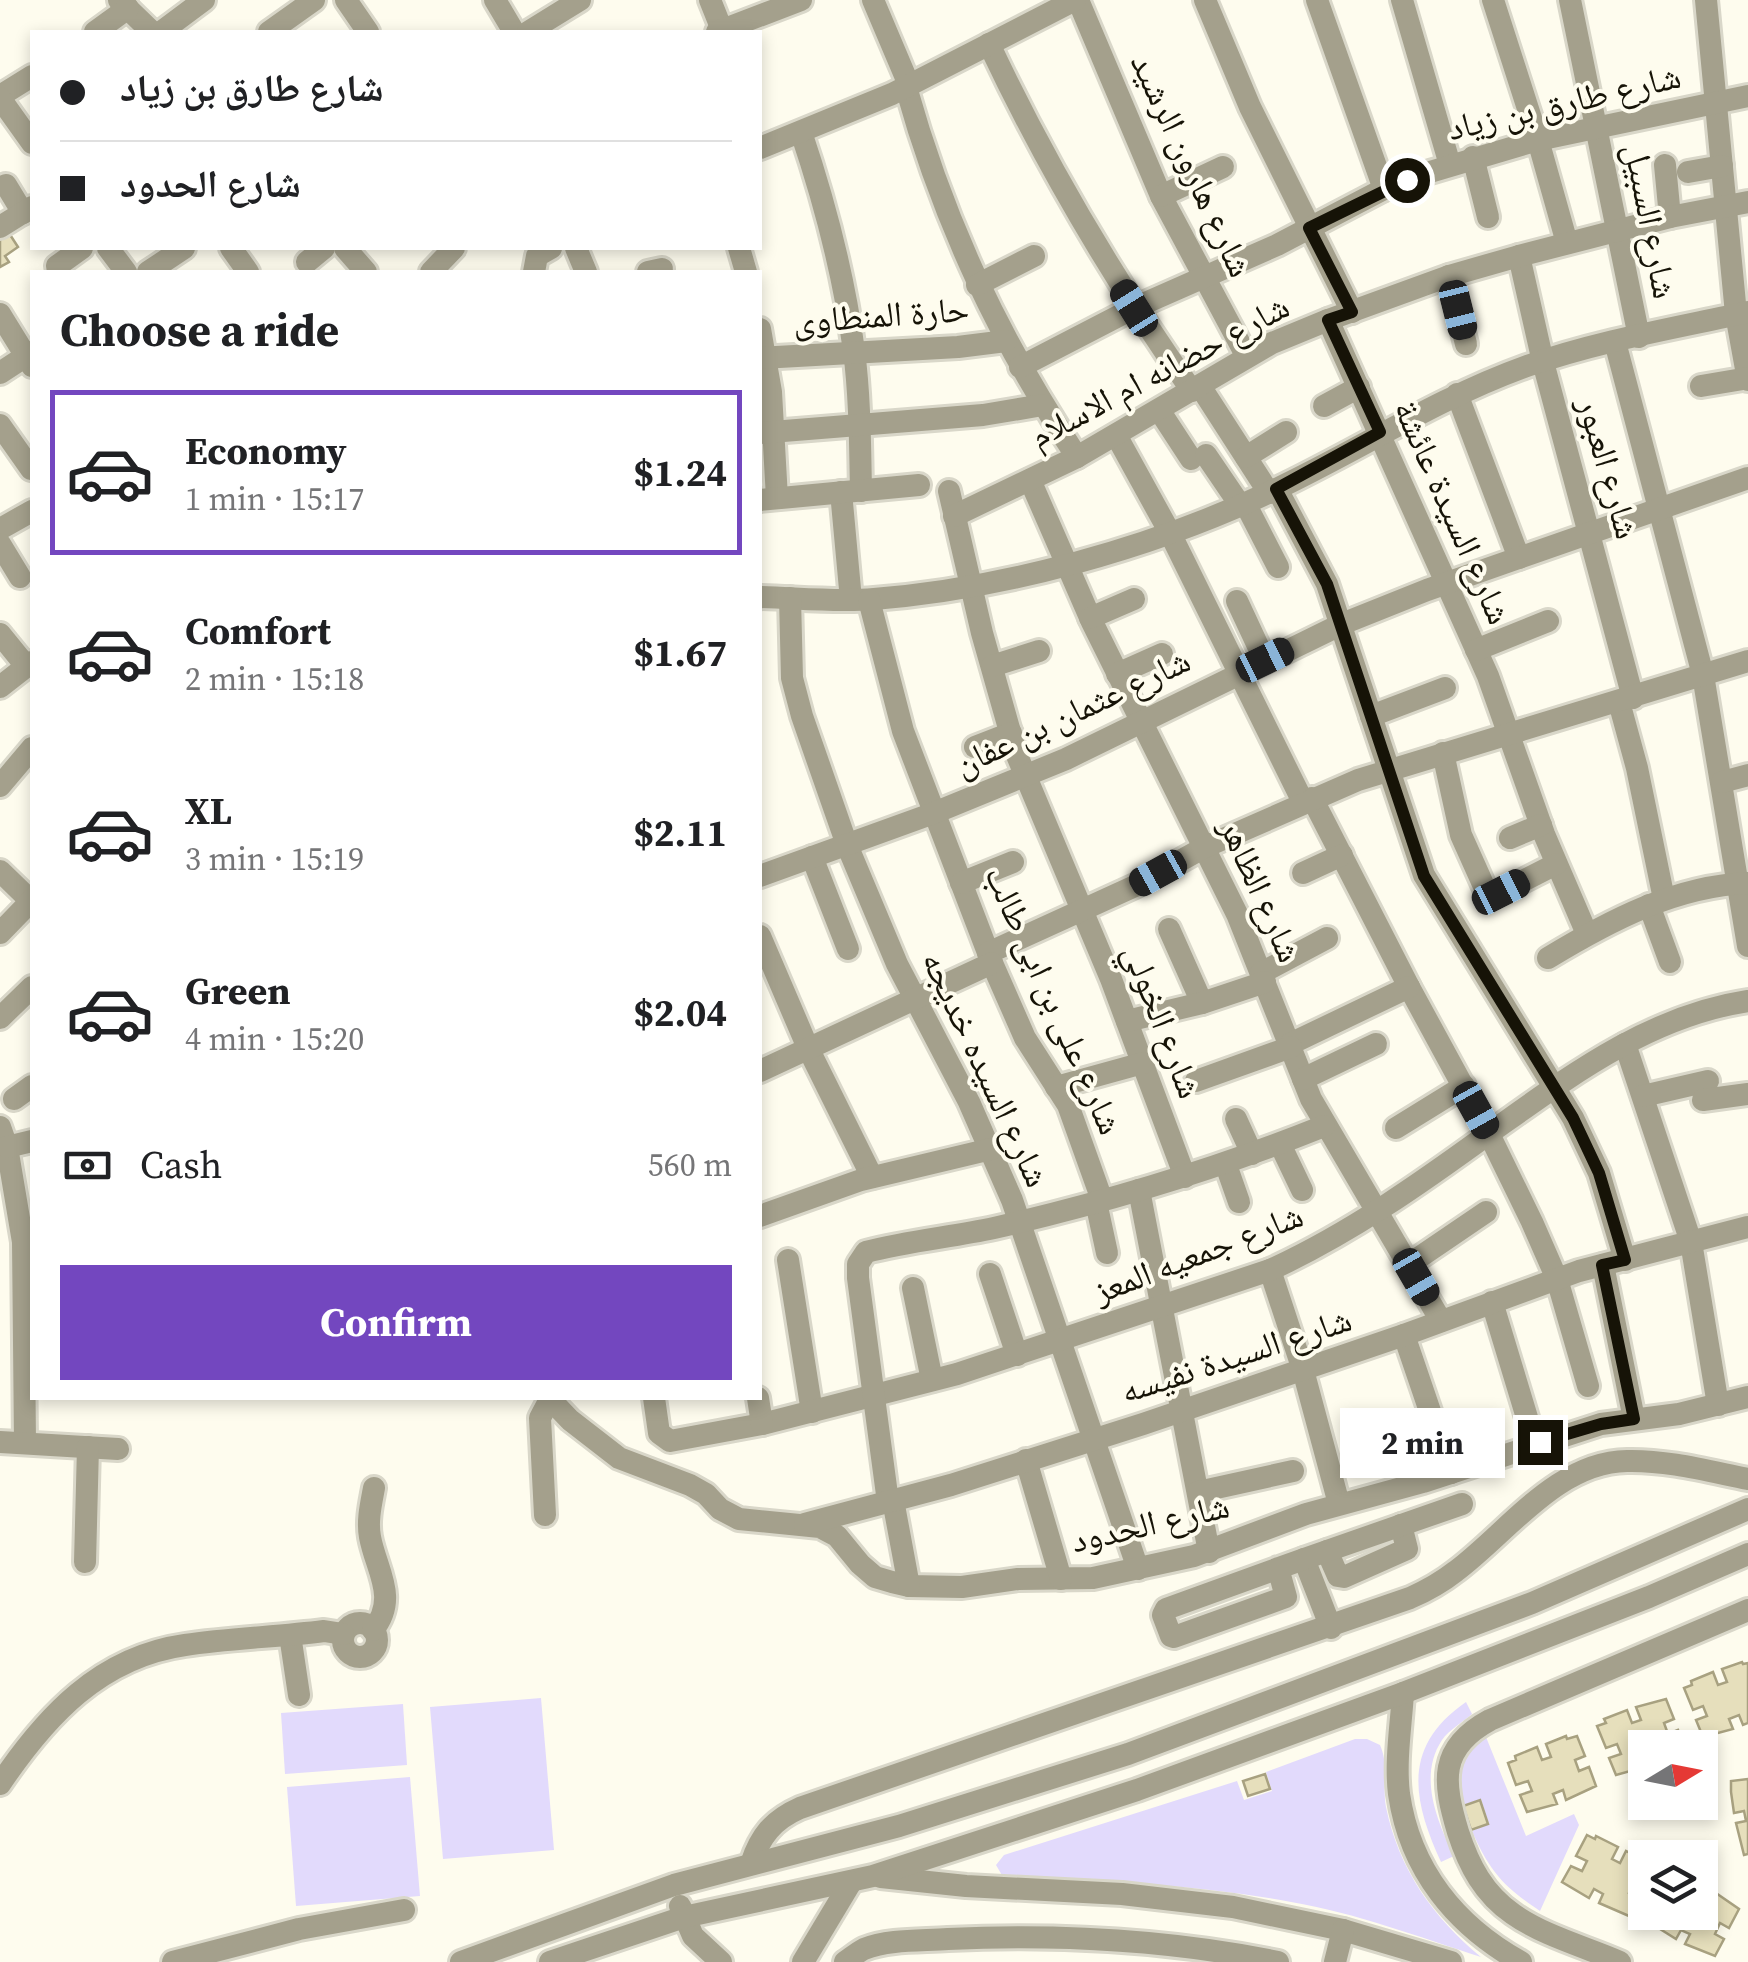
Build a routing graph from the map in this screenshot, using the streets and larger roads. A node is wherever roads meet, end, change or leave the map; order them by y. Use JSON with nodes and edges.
{"nodes":[{"id":1,"x":204,"y":0,"type":"edge"},
{"id":2,"x":314,"y":0,"type":"edge"},
{"id":3,"x":346,"y":0,"type":"edge"},
{"id":4,"x":494,"y":0,"type":"edge"},
{"id":5,"x":580,"y":0,"type":"edge"},
{"id":6,"x":710,"y":0,"type":"edge"},
{"id":7,"x":801,"y":0,"type":"edge"},
{"id":8,"x":873,"y":0,"type":"edge"},
{"id":9,"x":1076,"y":0,"type":"edge"},
{"id":10,"x":1205,"y":0,"type":"edge"},
{"id":11,"x":1317,"y":0,"type":"edge"},
{"id":12,"x":1402,"y":0,"type":"edge"},
{"id":13,"x":1492,"y":0,"type":"edge"},
{"id":14,"x":1706,"y":0,"type":"edge"},
{"id":15,"x":1576,"y":1,"type":"edge"},
{"id":16,"x":124,"y":4,"type":"edge"},
{"id":17,"x":97,"y":30,"type":"edge"},
{"id":18,"x":150,"y":30,"type":"edge"},
{"id":19,"x":164,"y":30,"type":"edge"},
{"id":20,"x":272,"y":30,"type":"edge"},
{"id":21,"x":367,"y":30,"type":"edge"},
{"id":22,"x":513,"y":30,"type":"edge"},
{"id":23,"x":531,"y":30,"type":"edge"},
{"id":24,"x":720,"y":30,"type":"edge"},
{"id":25,"x":723,"y":30,"type":"edge"},
{"id":26,"x":989,"y":44,"type":"junction"},
{"id":27,"x":30,"y":77,"type":"edge"},
{"id":28,"x":908,"y":86,"type":"junction"},
{"id":29,"x":1748,"y":96,"type":"edge"},
{"id":30,"x":0,"y":97,"type":"edge"},
{"id":31,"x":1716,"y":102,"type":"junction"},
{"id":32,"x":1597,"y":128,"type":"junction"},
{"id":33,"x":802,"y":132,"type":"junction"},
{"id":34,"x":30,"y":140,"type":"edge"},
{"id":35,"x":1538,"y":140,"type":"junction"},
{"id":36,"x":762,"y":147,"type":"edge"},
{"id":37,"x":1473,"y":158,"type":"junction"},
{"id":38,"x":1450,"y":164,"type":"junction"},
{"id":39,"x":1665,"y":165,"type":"dead end"},
{"id":40,"x":1722,"y":166,"type":"junction"},
{"id":41,"x":1223,"y":168,"type":"dead end"},
{"id":42,"x":1688,"y":172,"type":"dead end"},
{"id":43,"x":6,"y":185,"type":"dead end"},
{"id":44,"x":1384,"y":189,"type":"junction"},
{"id":45,"x":1162,"y":196,"type":"junction"},
{"id":46,"x":1737,"y":204,"type":"edge"},
{"id":47,"x":28,"y":210,"type":"edge"},
{"id":48,"x":1488,"y":217,"type":"dead end"},
{"id":49,"x":1670,"y":217,"type":"junction"},
{"id":50,"x":0,"y":227,"type":"edge"},
{"id":51,"x":1309,"y":228,"type":"junction"},
{"id":52,"x":1615,"y":231,"type":"junction"},
{"id":53,"x":1567,"y":243,"type":"junction"},
{"id":54,"x":79,"y":250,"type":"edge"},
{"id":55,"x":181,"y":250,"type":"edge"},
{"id":56,"x":347,"y":250,"type":"edge"},
{"id":57,"x":548,"y":250,"type":"edge"},
{"id":58,"x":1034,"y":256,"type":"dead end"},
{"id":59,"x":1519,"y":256,"type":"junction"},
{"id":60,"x":57,"y":266,"type":"dead end"},
{"id":61,"x":151,"y":270,"type":"edge"},
{"id":62,"x":364,"y":270,"type":"edge"},
{"id":63,"x":534,"y":270,"type":"edge"},
{"id":64,"x":1204,"y":276,"type":"junction"},
{"id":65,"x":1450,"y":276,"type":"junction"},
{"id":66,"x":977,"y":285,"type":"junction"},
{"id":67,"x":1134,"y":308,"type":"junction"},
{"id":68,"x":1352,"y":312,"type":"junction"},
{"id":69,"x":1742,"y":313,"type":"edge"},
{"id":70,"x":0,"y":314,"type":"edge"},
{"id":71,"x":1328,"y":320,"type":"junction"},
{"id":72,"x":1639,"y":338,"type":"junction"},
{"id":73,"x":1006,"y":341,"type":"junction"},
{"id":74,"x":1615,"y":342,"type":"junction"},
{"id":75,"x":1466,"y":344,"type":"dead end"},
{"id":76,"x":854,"y":354,"type":"junction"},
{"id":77,"x":30,"y":358,"type":"edge"},
{"id":78,"x":763,"y":358,"type":"edge"},
{"id":79,"x":1247,"y":358,"type":"junction"},
{"id":80,"x":1543,"y":362,"type":"junction"},
{"id":81,"x":1020,"y":367,"type":"junction"},
{"id":82,"x":1,"y":371,"type":"edge"},
{"id":83,"x":1748,"y":379,"type":"edge"},
{"id":84,"x":1701,"y":386,"type":"dead end"},
{"id":85,"x":1360,"y":387,"type":"junction"},
{"id":86,"x":1196,"y":389,"type":"junction"},
{"id":87,"x":1458,"y":394,"type":"junction"},
{"id":88,"x":1042,"y":405,"type":"junction"},
{"id":89,"x":1324,"y":406,"type":"dead end"},
{"id":90,"x":1159,"y":410,"type":"junction"},
{"id":91,"x":0,"y":426,"type":"edge"},
{"id":92,"x":860,"y":426,"type":"junction"},
{"id":93,"x":767,"y":432,"type":"edge"},
{"id":94,"x":1286,"y":432,"type":"dead end"},
{"id":95,"x":1380,"y":432,"type":"junction"},
{"id":96,"x":1116,"y":435,"type":"junction"},
{"id":97,"x":1077,"y":456,"type":"junction"},
{"id":98,"x":1246,"y":457,"type":"junction"},
{"id":99,"x":30,"y":469,"type":"edge"},
{"id":100,"x":1748,"y":478,"type":"edge"},
{"id":101,"x":1030,"y":480,"type":"junction"},
{"id":102,"x":919,"y":485,"type":"dead end"},
{"id":103,"x":949,"y":491,"type":"dead end"},
{"id":104,"x":1273,"y":491,"type":"junction"},
{"id":105,"x":851,"y":492,"type":"junction"},
{"id":106,"x":769,"y":499,"type":"edge"},
{"id":107,"x":1243,"y":504,"type":"junction"},
{"id":108,"x":1659,"y":508,"type":"junction"},
{"id":109,"x":30,"y":512,"type":"edge"},
{"id":110,"x":954,"y":516,"type":"junction"},
{"id":111,"x":0,"y":529,"type":"edge"},
{"id":112,"x":1170,"y":532,"type":"junction"},
{"id":113,"x":1591,"y":533,"type":"junction"},
{"id":114,"x":0,"y":544,"type":"edge"},
{"id":115,"x":1519,"y":558,"type":"junction"},
{"id":116,"x":1066,"y":565,"type":"junction"},
{"id":117,"x":1278,"y":567,"type":"dead end"},
{"id":118,"x":20,"y":577,"type":"dead end"},
{"id":119,"x":970,"y":584,"type":"junction"},
{"id":120,"x":1446,"y":584,"type":"junction"},
{"id":121,"x":762,"y":597,"type":"edge"},
{"id":122,"x":790,"y":598,"type":"junction"},
{"id":123,"x":1134,"y":599,"type":"dead end"},
{"id":124,"x":860,"y":600,"type":"junction"},
{"id":125,"x":1237,"y":601,"type":"dead end"},
{"id":126,"x":1090,"y":618,"type":"junction"},
{"id":127,"x":1548,"y":622,"type":"dead end"},
{"id":128,"x":1342,"y":624,"type":"junction"},
{"id":129,"x":0,"y":634,"type":"edge"},
{"id":130,"x":1476,"y":650,"type":"junction"},
{"id":131,"x":1039,"y":651,"type":"dead end"},
{"id":132,"x":1162,"y":654,"type":"dead end"},
{"id":133,"x":1265,"y":660,"type":"junction"},
{"id":134,"x":1748,"y":660,"type":"edge"},
{"id":135,"x":29,"y":664,"type":"edge"},
{"id":136,"x":992,"y":666,"type":"junction"},
{"id":137,"x":1239,"y":673,"type":"junction"},
{"id":138,"x":1117,"y":674,"type":"junction"},
{"id":139,"x":1703,"y":675,"type":"junction"},
{"id":140,"x":0,"y":687,"type":"edge"},
{"id":141,"x":1444,"y":688,"type":"dead end"},
{"id":142,"x":1626,"y":700,"type":"junction"},
{"id":143,"x":1370,"y":716,"type":"junction"},
{"id":144,"x":1141,"y":722,"type":"junction"},
{"id":145,"x":1010,"y":733,"type":"junction"},
{"id":146,"x":1511,"y":734,"type":"junction"},
{"id":147,"x":975,"y":747,"type":"dead end"},
{"id":148,"x":1443,"y":753,"type":"junction"},
{"id":149,"x":28,"y":765,"type":"edge"},
{"id":150,"x":1388,"y":770,"type":"junction"},
{"id":151,"x":1748,"y":775,"type":"edge"},
{"id":152,"x":1024,"y":776,"type":"junction"},
{"id":153,"x":1722,"y":782,"type":"junction"},
{"id":154,"x":0,"y":786,"type":"edge"},
{"id":155,"x":1308,"y":800,"type":"junction"},
{"id":156,"x":934,"y":812,"type":"junction"},
{"id":157,"x":1541,"y":825,"type":"junction"},
{"id":158,"x":1510,"y":838,"type":"dead end"},
{"id":159,"x":847,"y":844,"type":"junction"},
{"id":160,"x":1205,"y":847,"type":"junction"},
{"id":161,"x":1342,"y":855,"type":"junction"},
{"id":162,"x":812,"y":857,"type":"junction"},
{"id":163,"x":1012,"y":862,"type":"dead end"},
{"id":164,"x":1556,"y":864,"type":"junction"},
{"id":165,"x":0,"y":871,"type":"edge"},
{"id":166,"x":1303,"y":873,"type":"dead end"},
{"id":167,"x":762,"y":875,"type":"edge"},
{"id":168,"x":1744,"y":883,"type":"edge"},
{"id":169,"x":961,"y":884,"type":"junction"},
{"id":170,"x":30,"y":899,"type":"edge"},
{"id":171,"x":1657,"y":902,"type":"junction"},
{"id":172,"x":30,"y":903,"type":"edge"},
{"id":173,"x":1081,"y":911,"type":"junction"},
{"id":174,"x":1169,"y":929,"type":"dead end"},
{"id":175,"x":0,"y":933,"type":"edge"},
{"id":176,"x":1588,"y":934,"type":"junction"},
{"id":177,"x":1327,"y":938,"type":"dead end"},
{"id":178,"x":762,"y":941,"type":"edge"},
{"id":179,"x":1748,"y":946,"type":"edge"},
{"id":180,"x":848,"y":949,"type":"dead end"},
{"id":181,"x":990,"y":958,"type":"junction"},
{"id":182,"x":1548,"y":958,"type":"dead end"},
{"id":183,"x":1670,"y":962,"type":"dead end"},
{"id":184,"x":1263,"y":978,"type":"junction"},
{"id":185,"x":1409,"y":987,"type":"junction"},
{"id":186,"x":30,"y":989,"type":"edge"},
{"id":187,"x":914,"y":999,"type":"junction"},
{"id":188,"x":1748,"y":1001,"type":"edge"},
{"id":189,"x":1202,"y":1003,"type":"junction"},
{"id":190,"x":0,"y":1018,"type":"edge"},
{"id":191,"x":1127,"y":1022,"type":"junction"},
{"id":192,"x":1376,"y":1044,"type":"dead end"},
{"id":193,"x":1625,"y":1044,"type":"junction"},
{"id":194,"x":1290,"y":1046,"type":"junction"},
{"id":195,"x":808,"y":1048,"type":"junction"},
{"id":196,"x":1144,"y":1063,"type":"junction"},
{"id":197,"x":762,"y":1069,"type":"edge"},
{"id":198,"x":1303,"y":1079,"type":"junction"},
{"id":199,"x":1196,"y":1081,"type":"dead end"},
{"id":200,"x":1056,"y":1086,"type":"junction"},
{"id":201,"x":1464,"y":1086,"type":"junction"},
{"id":202,"x":1555,"y":1086,"type":"junction"},
{"id":203,"x":1748,"y":1094,"type":"edge"},
{"id":204,"x":1643,"y":1096,"type":"junction"},
{"id":205,"x":1236,"y":1119,"type":"dead end"},
{"id":206,"x":1324,"y":1126,"type":"junction"},
{"id":207,"x":1396,"y":1128,"type":"dead end"},
{"id":208,"x":1490,"y":1134,"type":"junction"},
{"id":209,"x":4,"y":1137,"type":"edge"},
{"id":210,"x":30,"y":1141,"type":"edge"},
{"id":211,"x":1280,"y":1144,"type":"junction"},
{"id":212,"x":991,"y":1149,"type":"junction"},
{"id":213,"x":1252,"y":1154,"type":"junction"},
{"id":214,"x":1226,"y":1165,"type":"junction"},
{"id":215,"x":872,"y":1177,"type":"junction"},
{"id":216,"x":1185,"y":1177,"type":"junction"},
{"id":217,"x":1140,"y":1190,"type":"junction"},
{"id":218,"x":1302,"y":1190,"type":"dead end"},
{"id":219,"x":1099,"y":1201,"type":"junction"},
{"id":220,"x":1239,"y":1202,"type":"dead end"},
{"id":221,"x":1375,"y":1211,"type":"junction"},
{"id":222,"x":1486,"y":1212,"type":"dead end"},
{"id":223,"x":762,"y":1215,"type":"edge"},
{"id":224,"x":1020,"y":1222,"type":"junction"},
{"id":225,"x":1748,"y":1227,"type":"edge"},
{"id":226,"x":1692,"y":1242,"type":"junction"},
{"id":227,"x":1108,"y":1252,"type":"dead end"},
{"id":228,"x":788,"y":1260,"type":"dead end"},
{"id":229,"x":1614,"y":1262,"type":"junction"},
{"id":230,"x":1408,"y":1265,"type":"junction"},
{"id":231,"x":1270,"y":1270,"type":"junction"},
{"id":232,"x":990,"y":1274,"type":"dead end"},
{"id":233,"x":28,"y":1278,"type":"edge"},
{"id":234,"x":1556,"y":1279,"type":"junction"},
{"id":235,"x":914,"y":1288,"type":"dead end"},
{"id":236,"x":1492,"y":1302,"type":"junction"},
{"id":237,"x":1162,"y":1306,"type":"junction"},
{"id":238,"x":1441,"y":1321,"type":"junction"},
{"id":239,"x":1404,"y":1336,"type":"junction"},
{"id":240,"x":1062,"y":1340,"type":"junction"},
{"id":241,"x":1018,"y":1355,"type":"junction"},
{"id":242,"x":1303,"y":1370,"type":"junction"},
{"id":243,"x":932,"y":1380,"type":"junction"},
{"id":244,"x":1588,"y":1386,"type":"dead end"},
{"id":245,"x":874,"y":1394,"type":"junction"},
{"id":246,"x":1748,"y":1397,"type":"edge"},
{"id":247,"x":548,"y":1400,"type":"edge"},
{"id":248,"x":552,"y":1400,"type":"edge"},
{"id":249,"x":654,"y":1400,"type":"edge"},
{"id":250,"x":758,"y":1400,"type":"edge"},
{"id":251,"x":1718,"y":1405,"type":"junction"},
{"id":252,"x":1182,"y":1411,"type":"junction"},
{"id":253,"x":812,"y":1412,"type":"junction"},
{"id":254,"x":1634,"y":1419,"type":"junction"},
{"id":255,"x":762,"y":1424,"type":"junction"},
{"id":256,"x":1095,"y":1439,"type":"junction"},
{"id":257,"x":0,"y":1442,"type":"edge"},
{"id":258,"x":25,"y":1443,"type":"junction"},
{"id":259,"x":1534,"y":1444,"type":"junction"},
{"id":260,"x":88,"y":1447,"type":"junction"},
{"id":261,"x":118,"y":1449,"type":"dead end"},
{"id":262,"x":1026,"y":1460,"type":"junction"},
{"id":263,"x":1293,"y":1471,"type":"dead end"},
{"id":264,"x":1452,"y":1473,"type":"junction"},
{"id":265,"x":1748,"y":1479,"type":"edge"},
{"id":266,"x":374,"y":1488,"type":"dead end"},
{"id":267,"x":1198,"y":1492,"type":"junction"},
{"id":268,"x":891,"y":1501,"type":"junction"},
{"id":269,"x":1339,"y":1504,"type":"junction"},
{"id":270,"x":1462,"y":1504,"type":"dead end"},
{"id":271,"x":1748,"y":1509,"type":"edge"},
{"id":272,"x":545,"y":1515,"type":"dead end"},
{"id":273,"x":801,"y":1525,"type":"junction"},
{"id":274,"x":1209,"y":1552,"type":"junction"},
{"id":275,"x":1748,"y":1554,"type":"edge"},
{"id":276,"x":1632,"y":1558,"type":"junction"},
{"id":277,"x":1304,"y":1559,"type":"junction"},
{"id":278,"x":85,"y":1562,"type":"dead end"},
{"id":279,"x":1278,"y":1568,"type":"junction"},
{"id":280,"x":1138,"y":1569,"type":"junction"},
{"id":281,"x":1603,"y":1572,"type":"junction"},
{"id":282,"x":1060,"y":1579,"type":"junction"},
{"id":283,"x":909,"y":1586,"type":"junction"},
{"id":284,"x":1648,"y":1597,"type":"junction"},
{"id":285,"x":1618,"y":1609,"type":"junction"},
{"id":286,"x":1748,"y":1610,"type":"edge"},
{"id":287,"x":1331,"y":1628,"type":"junction"},
{"id":288,"x":290,"y":1635,"type":"junction"},
{"id":289,"x":1403,"y":1693,"type":"junction"},
{"id":290,"x":300,"y":1695,"type":"dead end"},
{"id":291,"x":0,"y":1784,"type":"edge"},
{"id":292,"x":751,"y":1864,"type":"junction"},
{"id":293,"x":862,"y":1879,"type":"junction"},
{"id":294,"x":674,"y":1885,"type":"junction"},
{"id":295,"x":404,"y":1910,"type":"dead end"},
{"id":296,"x":684,"y":1918,"type":"junction"},
{"id":297,"x":1343,"y":1930,"type":"junction"},
{"id":298,"x":971,"y":1950,"type":"edge"},
{"id":299,"x":564,"y":1960,"type":"edge"},
{"id":300,"x":173,"y":1962,"type":"edge"},
{"id":301,"x":461,"y":1962,"type":"edge"},
{"id":302,"x":721,"y":1962,"type":"edge"},
{"id":303,"x":803,"y":1962,"type":"edge"},
{"id":304,"x":846,"y":1962,"type":"edge"},
{"id":305,"x":1278,"y":1962,"type":"edge"},
{"id":306,"x":1335,"y":1962,"type":"edge"},
{"id":307,"x":1450,"y":1962,"type":"edge"},
{"id":308,"x":1521,"y":1962,"type":"edge"},
{"id":309,"x":1620,"y":1962,"type":"edge"}],
"edges":[{"from":1,"to":19,"type":"street"},
{"from":2,"to":20,"type":"street"},
{"from":3,"to":21,"type":"street"},
{"from":4,"to":22,"type":"street"},
{"from":5,"to":23,"type":"street"},
{"from":6,"to":24,"type":"street"},
{"from":7,"to":25,"type":"street"},
{"from":8,"to":28,"type":"street"},
{"from":9,"to":26,"type":"street"},
{"from":9,"to":45,"type":"street","name":"شارع هارون الرشيد"},
{"from":10,"to":51,"type":"street"},
{"from":11,"to":44,"type":"street"},
{"from":12,"to":38,"type":"street"},
{"from":13,"to":35,"type":"street"},
{"from":14,"to":31,"type":"street"},
{"from":15,"to":32,"type":"street","name":"شارع السبيل"},
{"from":16,"to":17,"type":"street"},
{"from":16,"to":18,"type":"street"},
{"from":26,"to":28,"type":"street"},
{"from":26,"to":67,"type":"street"},
{"from":27,"to":30,"type":"street"},
{"from":28,"to":33,"type":"street"},
{"from":28,"to":66,"type":"street"},
{"from":29,"to":31,"type":"street","name":"شارع طارق بن زياد"},
{"from":30,"to":34,"type":"street"},
{"from":31,"to":32,"type":"street","name":"شارع طارق بن زياد"},
{"from":31,"to":40,"type":"street"},
{"from":32,"to":35,"type":"street","name":"شارع طارق بن زياد"},
{"from":32,"to":52,"type":"street","name":"شارع السبيل"},
{"from":33,"to":36,"type":"street"},
{"from":33,"to":76,"type":"street","name":"شارع على بن ابى طالب"},
{"from":35,"to":37,"type":"street","name":"شارع طارق بن زياد"},
{"from":35,"to":53,"type":"street"},
{"from":37,"to":38,"type":"street","name":"شارع طارق بن زياد"},
{"from":37,"to":48,"type":"street"},
{"from":38,"to":44,"type":"street","name":"شارع طارق بن زياد"},
{"from":39,"to":49,"type":"street"},
{"from":40,"to":42,"type":"street"},
{"from":40,"to":46,"type":"street"},
{"from":41,"to":45,"type":"street"},
{"from":43,"to":47,"type":"street"},
{"from":44,"to":51,"type":"street","name":"شارع طارق بن زياد"},
{"from":45,"to":64,"type":"street","name":"شارع هارون الرشيد"},
{"from":46,"to":49,"type":"street","name":"شارع حضانه ام الاسلام"},
{"from":46,"to":69,"type":"street"},
{"from":47,"to":50,"type":"street"},
{"from":49,"to":52,"type":"street","name":"شارع حضانه ام الاسلام"},
{"from":51,"to":64,"type":"street","name":"شارع طارق بن زياد"},
{"from":51,"to":68,"type":"street"},
{"from":52,"to":53,"type":"street","name":"شارع حضانه ام الاسلام"},
{"from":52,"to":72,"type":"street","name":"شارع السبيل"},
{"from":53,"to":59,"type":"street","name":"شارع حضانه ام الاسلام"},
{"from":54,"to":60,"type":"street"},
{"from":55,"to":61,"type":"street"},
{"from":56,"to":62,"type":"street"},
{"from":57,"to":63,"type":"street"},
{"from":58,"to":66,"type":"street"},
{"from":59,"to":65,"type":"street","name":"شارع حضانه ام الاسلام"},
{"from":59,"to":80,"type":"street","name":"شارع العبور"},
{"from":64,"to":67,"type":"street","name":"شارع طارق بن زياد"},
{"from":64,"to":79,"type":"street","name":"شارع هارون الرشيد"},
{"from":65,"to":68,"type":"street","name":"شارع حضانه ام الاسلام"},
{"from":65,"to":75,"type":"street"},
{"from":66,"to":73,"type":"street"},
{"from":67,"to":81,"type":"street","name":"شارع طارق بن زياد"},
{"from":67,"to":86,"type":"street"},
{"from":68,"to":71,"type":"street","name":"شارع حضانه ام الاسلام"},
{"from":69,"to":72,"type":"street"},
{"from":69,"to":83,"type":"street"},
{"from":70,"to":77,"type":"street"},
{"from":71,"to":79,"type":"street","name":"شارع حضانه ام الاسلام"},
{"from":71,"to":85,"type":"street","name":"شارع السيدة عائشة"},
{"from":72,"to":74,"type":"street"},
{"from":73,"to":76,"type":"street","name":"حارة المنطاوى"},
{"from":73,"to":81,"type":"street"},
{"from":74,"to":80,"type":"street"},
{"from":74,"to":108,"type":"street"},
{"from":76,"to":78,"type":"street","name":"حارة المنطاوى"},
{"from":76,"to":92,"type":"street","name":"شارع على بن ابى طالب"},
{"from":77,"to":82,"type":"street"},
{"from":78,"to":93,"type":"street"},
{"from":79,"to":86,"type":"street","name":"شارع حضانه ام الاسلام"},
{"from":80,"to":87,"type":"street"},
{"from":80,"to":113,"type":"street","name":"شارع العبور"},
{"from":81,"to":88,"type":"street"},
{"from":83,"to":84,"type":"street"},
{"from":85,"to":89,"type":"street"},
{"from":85,"to":95,"type":"street","name":"شارع السيدة عائشة"},
{"from":86,"to":90,"type":"street","name":"شارع حضانه ام الاسلام"},
{"from":86,"to":98,"type":"street"},
{"from":87,"to":95,"type":"street"},
{"from":87,"to":115,"type":"street"},
{"from":88,"to":92,"type":"street"},
{"from":88,"to":97,"type":"street"},
{"from":90,"to":96,"type":"street","name":"شارع حضانه ام الاسلام"},
{"from":90,"to":107,"type":"street"},
{"from":91,"to":99,"type":"street"},
{"from":92,"to":93,"type":"street"},
{"from":92,"to":105,"type":"street","name":"شارع على بن ابى طالب"},
{"from":93,"to":106,"type":"street"},
{"from":94,"to":98,"type":"street"},
{"from":95,"to":104,"type":"street"},
{"from":95,"to":120,"type":"street","name":"شارع السيدة عائشة"},
{"from":96,"to":97,"type":"street","name":"شارع حضانه ام الاسلام"},
{"from":96,"to":112,"type":"street"},
{"from":97,"to":101,"type":"street","name":"شارع حضانه ام الاسلام"},
{"from":98,"to":104,"type":"street"},
{"from":100,"to":108,"type":"street","name":"شارع عثمان بن عفان"},
{"from":101,"to":110,"type":"street","name":"شارع حضانه ام الاسلام"},
{"from":101,"to":116,"type":"street","name":"شارع الظاهر"},
{"from":102,"to":105,"type":"street"},
{"from":103,"to":110,"type":"street","name":"شارع الخولي"},
{"from":104,"to":107,"type":"street"},
{"from":104,"to":128,"type":"street"},
{"from":105,"to":106,"type":"street"},
{"from":105,"to":124,"type":"street","name":"شارع على بن ابى طالب"},
{"from":107,"to":112,"type":"street"},
{"from":107,"to":117,"type":"street"},
{"from":108,"to":113,"type":"street","name":"شارع عثمان بن عفان"},
{"from":108,"to":139,"type":"street"},
{"from":109,"to":111,"type":"street"},
{"from":110,"to":119,"type":"street","name":"شارع الخولي"},
{"from":112,"to":116,"type":"street"},
{"from":112,"to":137,"type":"street"},
{"from":113,"to":115,"type":"street","name":"شارع عثمان بن عفان"},
{"from":113,"to":142,"type":"street","name":"شارع العبور"},
{"from":114,"to":118,"type":"street"},
{"from":115,"to":120,"type":"street","name":"شارع عثمان بن عفان"},
{"from":116,"to":119,"type":"street"},
{"from":116,"to":126,"type":"street","name":"شارع الظاهر"},
{"from":119,"to":124,"type":"street"},
{"from":119,"to":136,"type":"street","name":"شارع الخولي"},
{"from":120,"to":128,"type":"street","name":"شارع عثمان بن عفان"},
{"from":120,"to":130,"type":"street","name":"شارع السيدة عائشة"},
{"from":121,"to":122,"type":"street"},
{"from":122,"to":124,"type":"street"},
{"from":122,"to":159,"type":"street","name":"شارع السيده خديجه"},
{"from":123,"to":126,"type":"street"},
{"from":124,"to":156,"type":"street","name":"شارع على بن ابى طالب"},
{"from":125,"to":133,"type":"street"},
{"from":126,"to":138,"type":"street","name":"شارع الظاهر"},
{"from":127,"to":130,"type":"street"},
{"from":128,"to":133,"type":"street","name":"شارع عثمان بن عفان"},
{"from":128,"to":143,"type":"street"},
{"from":129,"to":135,"type":"street"},
{"from":130,"to":146,"type":"street","name":"شارع السيدة عائشة"},
{"from":131,"to":136,"type":"street"},
{"from":132,"to":138,"type":"street"},
{"from":133,"to":137,"type":"street","name":"شارع عثمان بن عفان"},
{"from":134,"to":139,"type":"street"},
{"from":135,"to":140,"type":"street"},
{"from":136,"to":145,"type":"street","name":"شارع الخولي"},
{"from":137,"to":144,"type":"street","name":"شارع عثمان بن عفان"},
{"from":137,"to":155,"type":"street"},
{"from":138,"to":144,"type":"street","name":"شارع الظاهر"},
{"from":139,"to":142,"type":"street"},
{"from":139,"to":153,"type":"street"},
{"from":141,"to":143,"type":"street"},
{"from":142,"to":146,"type":"street"},
{"from":142,"to":171,"type":"street","name":"شارع العبور"},
{"from":143,"to":150,"type":"street"},
{"from":144,"to":152,"type":"street","name":"شارع عثمان بن عفان"},
{"from":144,"to":160,"type":"street","name":"شارع الظاهر"},
{"from":145,"to":147,"type":"street"},
{"from":145,"to":152,"type":"street","name":"شارع الخولي"},
{"from":146,"to":148,"type":"street"},
{"from":146,"to":157,"type":"street","name":"شارع السيدة عائشة"},
{"from":148,"to":150,"type":"street"},
{"from":148,"to":164,"type":"street"},
{"from":149,"to":154,"type":"street"},
{"from":150,"to":155,"type":"street"},
{"from":150,"to":202,"type":"street"},
{"from":151,"to":153,"type":"street"},
{"from":152,"to":156,"type":"street","name":"شارع عثمان بن عفان"},
{"from":152,"to":173,"type":"street","name":"شارع الخولي"},
{"from":153,"to":168,"type":"street"},
{"from":155,"to":160,"type":"street"},
{"from":155,"to":161,"type":"street"},
{"from":156,"to":159,"type":"street","name":"شارع عثمان بن عفان"},
{"from":156,"to":169,"type":"street","name":"شارع على بن ابى طالب"},
{"from":157,"to":158,"type":"street"},
{"from":157,"to":164,"type":"street","name":"شارع السيدة عائشة"},
{"from":159,"to":162,"type":"street","name":"شارع عثمان بن عفان"},
{"from":159,"to":187,"type":"street","name":"شارع السيده خديجه"},
{"from":160,"to":173,"type":"street"},
{"from":160,"to":184,"type":"street","name":"شارع الظاهر"},
{"from":161,"to":166,"type":"street"},
{"from":161,"to":185,"type":"street"},
{"from":162,"to":167,"type":"street","name":"شارع عثمان بن عفان"},
{"from":162,"to":180,"type":"street"},
{"from":163,"to":169,"type":"street"},
{"from":164,"to":176,"type":"street","name":"شارع السيدة عائشة"},
{"from":165,"to":170,"type":"street"},
{"from":168,"to":171,"type":"street"},
{"from":168,"to":179,"type":"street"},
{"from":169,"to":181,"type":"street","name":"شارع على بن ابى طالب"},
{"from":171,"to":176,"type":"street"},
{"from":171,"to":183,"type":"street","name":"شارع العبور"},
{"from":172,"to":175,"type":"street"},
{"from":173,"to":181,"type":"street"},
{"from":173,"to":191,"type":"street","name":"شارع الخولي"},
{"from":174,"to":189,"type":"street"},
{"from":176,"to":182,"type":"street"},
{"from":177,"to":184,"type":"street"},
{"from":178,"to":195,"type":"street"},
{"from":181,"to":187,"type":"street"},
{"from":181,"to":200,"type":"street","name":"شارع على بن ابى طالب"},
{"from":184,"to":189,"type":"street"},
{"from":184,"to":194,"type":"street","name":"شارع الظاهر"},
{"from":185,"to":194,"type":"street"},
{"from":185,"to":201,"type":"street"},
{"from":186,"to":190,"type":"street"},
{"from":187,"to":195,"type":"street"},
{"from":187,"to":212,"type":"street","name":"شارع السيده خديجه"},
{"from":188,"to":193,"type":"street","name":"شارع جمعيه المعز"},
{"from":189,"to":191,"type":"street"},
{"from":191,"to":196,"type":"street","name":"شارع الخولي"},
{"from":192,"to":198,"type":"street"},
{"from":193,"to":202,"type":"street","name":"شارع جمعيه المعز"},
{"from":193,"to":204,"type":"street"},
{"from":194,"to":198,"type":"street","name":"شارع الظاهر"},
{"from":194,"to":199,"type":"street"},
{"from":195,"to":197,"type":"street"},
{"from":195,"to":215,"type":"street"},
{"from":196,"to":200,"type":"street"},
{"from":196,"to":216,"type":"street","name":"شارع الخولي"},
{"from":198,"to":206,"type":"street","name":"شارع الظاهر"},
{"from":200,"to":219,"type":"street","name":"شارع على بن ابى طالب"},
{"from":201,"to":207,"type":"street"},
{"from":201,"to":208,"type":"street"},
{"from":202,"to":208,"type":"street","name":"شارع جمعيه المعز"},
{"from":202,"to":229,"type":"street"},
{"from":203,"to":204,"type":"street"},
{"from":204,"to":226,"type":"street"},
{"from":205,"to":213,"type":"street"},
{"from":206,"to":211,"type":"street"},
{"from":206,"to":221,"type":"street","name":"شارع الظاهر"},
{"from":208,"to":221,"type":"street","name":"شارع جمعيه المعز"},
{"from":208,"to":234,"type":"street"},
{"from":209,"to":210,"type":"street"},
{"from":209,"to":233,"type":"street"},
{"from":211,"to":213,"type":"street"},
{"from":211,"to":218,"type":"street"},
{"from":212,"to":215,"type":"street"},
{"from":212,"to":224,"type":"street","name":"شارع السيده خديجه"},
{"from":213,"to":214,"type":"street"},
{"from":214,"to":216,"type":"street"},
{"from":214,"to":220,"type":"street"},
{"from":215,"to":223,"type":"street"},
{"from":216,"to":217,"type":"street"},
{"from":217,"to":219,"type":"street"},
{"from":217,"to":237,"type":"street"},
{"from":219,"to":224,"type":"street"},
{"from":219,"to":227,"type":"street","name":"شارع على بن ابى طالب"},
{"from":221,"to":230,"type":"street","name":"شارع الظاهر"},
{"from":221,"to":231,"type":"street","name":"شارع جمعيه المعز"},
{"from":222,"to":230,"type":"street"},
{"from":224,"to":240,"type":"street","name":"شارع السيده خديجه"},
{"from":224,"to":245,"type":"street"},
{"from":225,"to":226,"type":"street","name":"شارع السيدة نفيسه"},
{"from":226,"to":229,"type":"street","name":"شارع السيدة نفيسه"},
{"from":226,"to":251,"type":"street"},
{"from":228,"to":253,"type":"street"},
{"from":229,"to":234,"type":"street","name":"شارع السيدة نفيسه"},
{"from":229,"to":254,"type":"street"},
{"from":230,"to":238,"type":"street","name":"شارع الظاهر"},
{"from":231,"to":237,"type":"street","name":"شارع جمعيه المعز"},
{"from":231,"to":242,"type":"street"},
{"from":232,"to":241,"type":"street"},
{"from":233,"to":258,"type":"street"},
{"from":234,"to":236,"type":"street","name":"شارع السيدة نفيسه"},
{"from":234,"to":244,"type":"street"},
{"from":235,"to":243,"type":"street"},
{"from":236,"to":238,"type":"street","name":"شارع السيدة نفيسه"},
{"from":236,"to":259,"type":"street"},
{"from":237,"to":240,"type":"street","name":"شارع جمعيه المعز"},
{"from":237,"to":252,"type":"street"},
{"from":238,"to":239,"type":"street","name":"شارع السيدة نفيسه"},
{"from":239,"to":242,"type":"street","name":"شارع السيدة نفيسه"},
{"from":239,"to":264,"type":"street"},
{"from":240,"to":241,"type":"street","name":"شارع جمعيه المعز"},
{"from":240,"to":256,"type":"street","name":"شارع السيده خديجه"},
{"from":241,"to":243,"type":"street","name":"شارع جمعيه المعز"},
{"from":242,"to":252,"type":"street","name":"شارع السيدة نفيسه"},
{"from":242,"to":269,"type":"street"},
{"from":243,"to":245,"type":"street","name":"شارع جمعيه المعز"},
{"from":245,"to":253,"type":"street","name":"شارع جمعيه المعز"},
{"from":245,"to":268,"type":"street"},
{"from":246,"to":251,"type":"street","name":"شارع الحدود"},
{"from":247,"to":272,"type":"street"},
{"from":248,"to":273,"type":"street","name":"شارع الحدود"},
{"from":249,"to":255,"type":"street","name":"شارع جمعيه المعز"},
{"from":250,"to":255,"type":"street"},
{"from":251,"to":254,"type":"street","name":"شارع الحدود"},
{"from":252,"to":256,"type":"street","name":"شارع السيدة نفيسه"},
{"from":252,"to":267,"type":"street"},
{"from":253,"to":255,"type":"street","name":"شارع جمعيه المعز"},
{"from":254,"to":259,"type":"street","name":"شارع الحدود"},
{"from":256,"to":262,"type":"street","name":"شارع السيدة نفيسه"},
{"from":256,"to":280,"type":"street","name":"شارع السيده خديجه"},
{"from":257,"to":258,"type":"street"},
{"from":258,"to":260,"type":"street"},
{"from":259,"to":264,"type":"street","name":"شارع الحدود"},
{"from":260,"to":261,"type":"street"},
{"from":260,"to":278,"type":"street"},
{"from":262,"to":268,"type":"street","name":"شارع السيدة نفيسه"},
{"from":262,"to":282,"type":"street"},
{"from":263,"to":267,"type":"street"},
{"from":264,"to":269,"type":"street","name":"شارع الحدود"},
{"from":265,"to":287,"type":"street"},
{"from":266,"to":288,"type":"street"},
{"from":267,"to":274,"type":"street"},
{"from":268,"to":273,"type":"street","name":"شارع السيدة نفيسه"},
{"from":268,"to":283,"type":"street"},
{"from":269,"to":274,"type":"street","name":"شارع الحدود"},
{"from":270,"to":277,"type":"street"},
{"from":271,"to":276,"type":"street"},
{"from":273,"to":283,"type":"street","name":"شارع الحدود"},
{"from":274,"to":280,"type":"street","name":"شارع الحدود"},
{"from":275,"to":284,"type":"street"},
{"from":276,"to":281,"type":"street"},
{"from":276,"to":284,"type":"street"},
{"from":277,"to":279,"type":"street"},
{"from":277,"to":287,"type":"street"},
{"from":279,"to":279,"type":"street"},
{"from":280,"to":282,"type":"street","name":"شارع الحدود"},
{"from":281,"to":285,"type":"street"},
{"from":281,"to":292,"type":"street"},
{"from":282,"to":283,"type":"street","name":"شارع الحدود"},
{"from":284,"to":285,"type":"street"},
{"from":285,"to":289,"type":"street"},
{"from":286,"to":309,"type":"street"},
{"from":287,"to":292,"type":"street"},
{"from":288,"to":290,"type":"street"},
{"from":288,"to":291,"type":"street"},
{"from":289,"to":293,"type":"street"},
{"from":289,"to":308,"type":"street"},
{"from":292,"to":294,"type":"street"},
{"from":293,"to":296,"type":"street"},
{"from":293,"to":297,"type":"street"},
{"from":293,"to":303,"type":"street"},
{"from":294,"to":296,"type":"street"},
{"from":294,"to":301,"type":"street"},
{"from":295,"to":300,"type":"street"},
{"from":296,"to":299,"type":"street"},
{"from":296,"to":302,"type":"street"},
{"from":297,"to":306,"type":"street"},
{"from":297,"to":307,"type":"street"},
{"from":298,"to":304,"type":"street"},
{"from":298,"to":305,"type":"street"}]}
